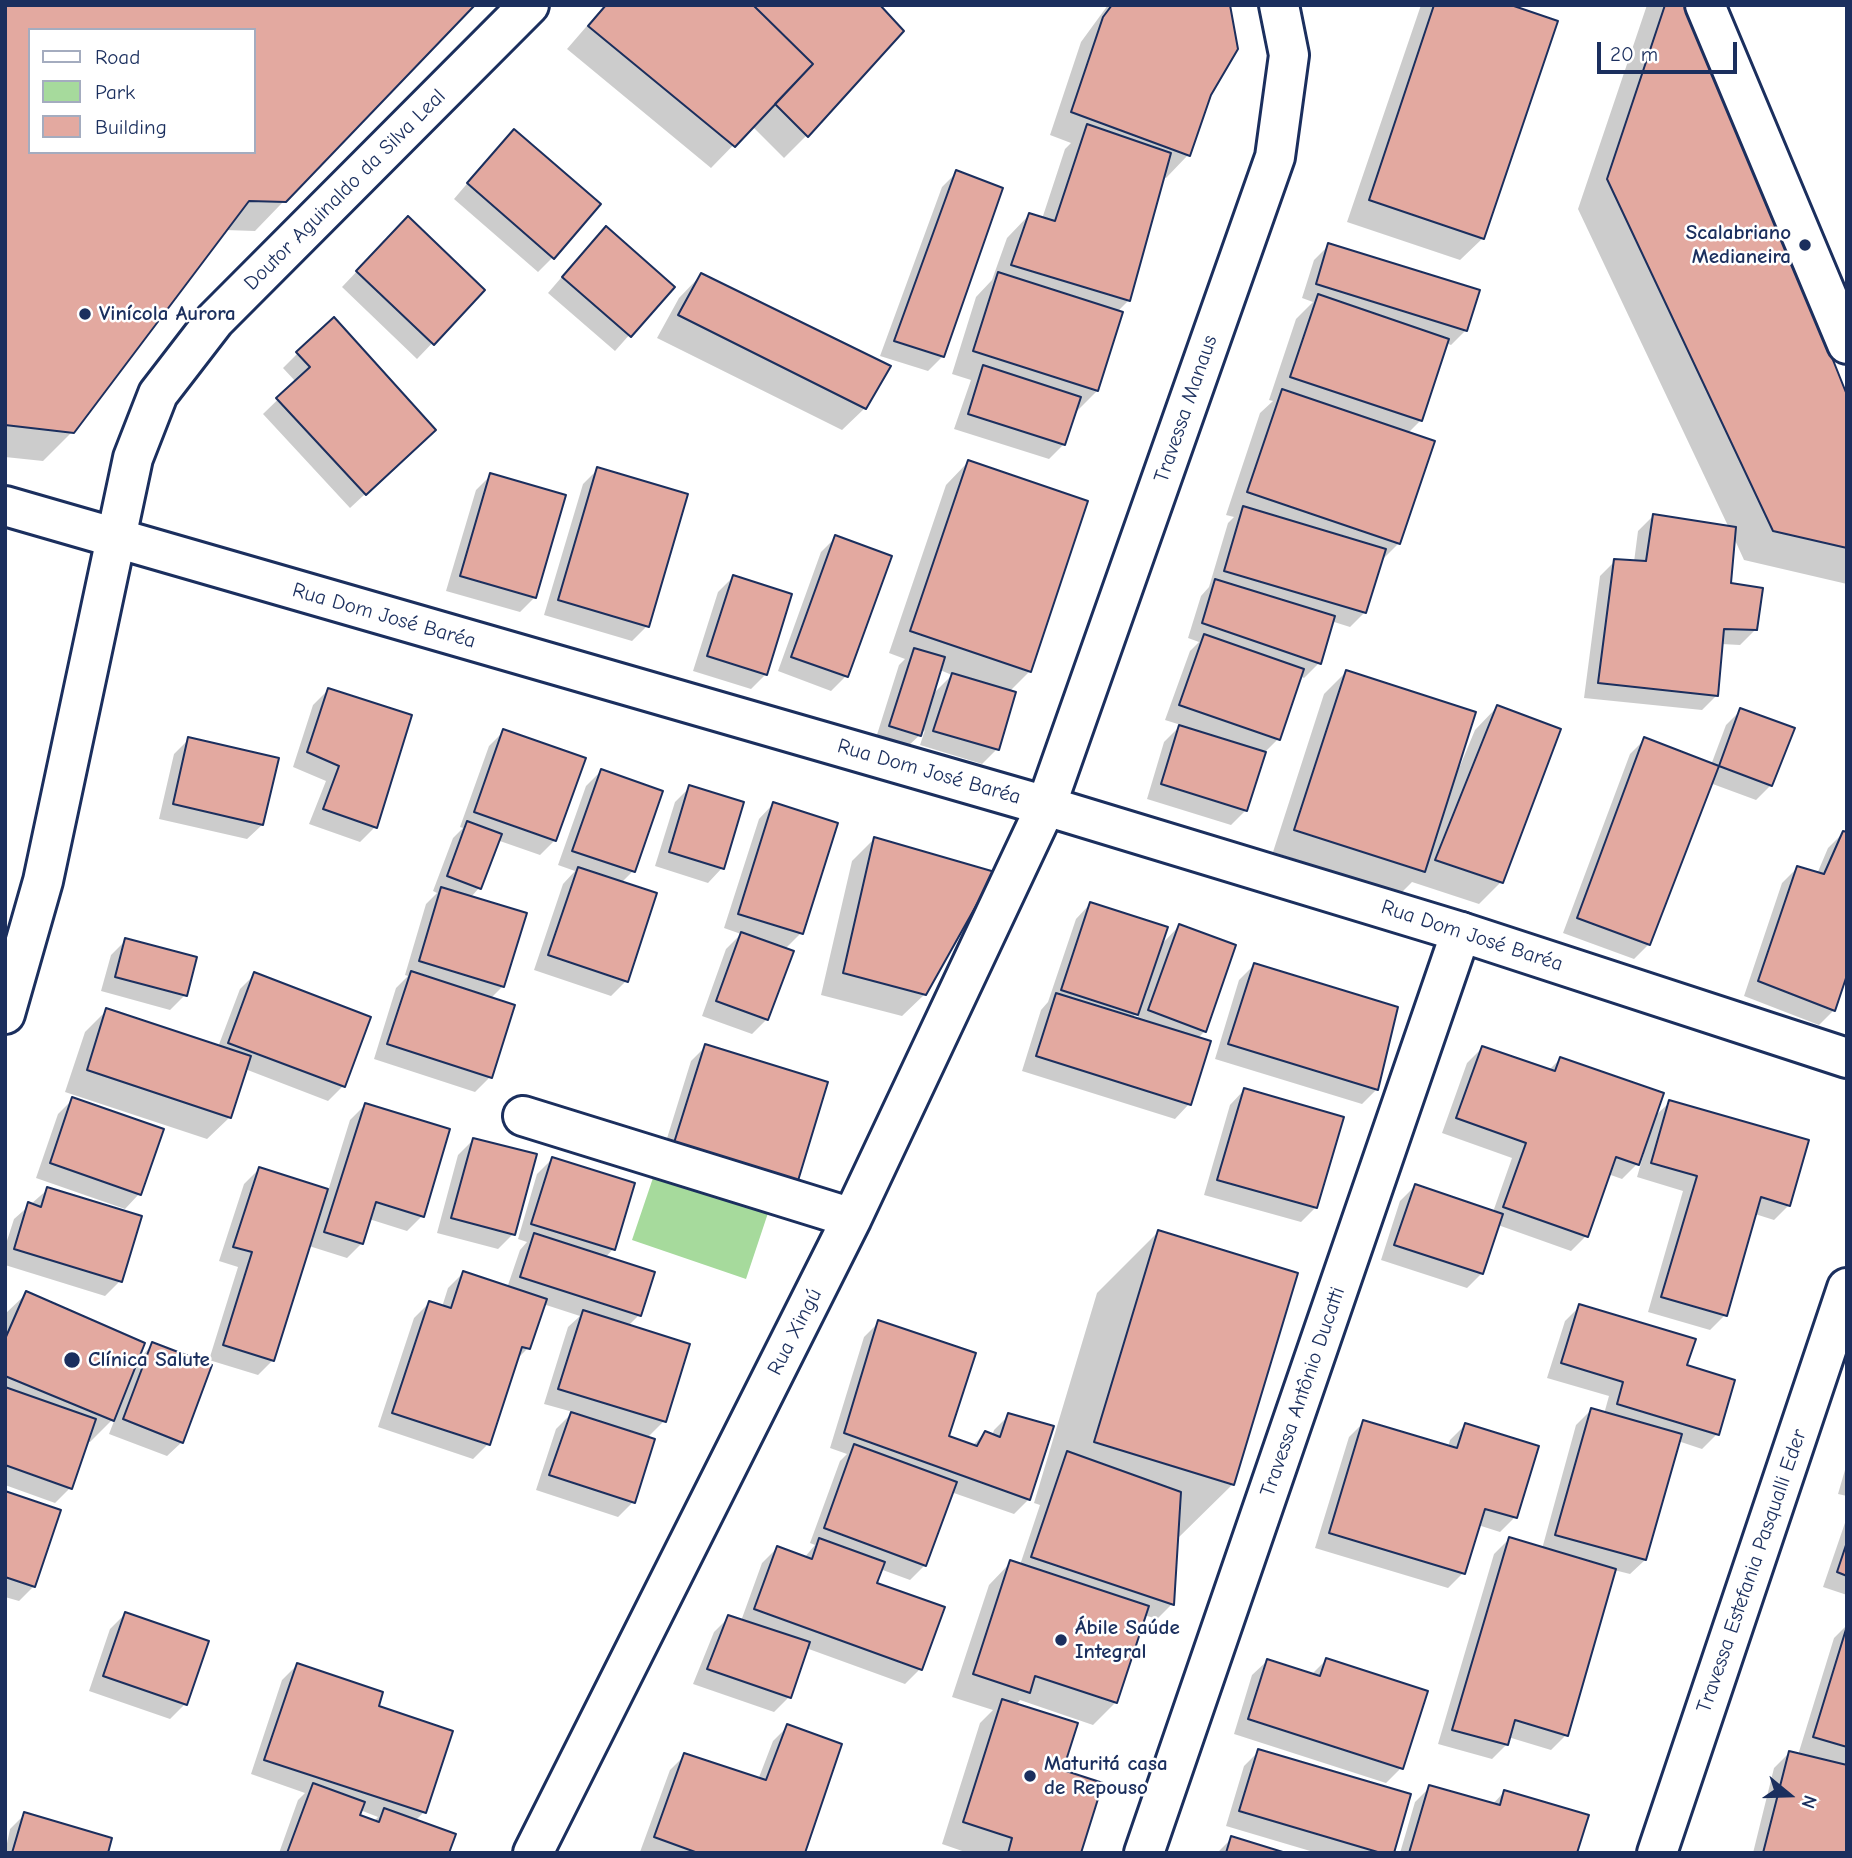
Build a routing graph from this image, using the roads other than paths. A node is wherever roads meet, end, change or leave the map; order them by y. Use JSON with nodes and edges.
{"nodes":[{"id":1,"x":528,"y":5,"type":"edge"},
{"id":2,"x":1279,"y":5,"type":"edge"},
{"id":3,"x":1704,"y":5,"type":"edge"},
{"id":4,"x":1847,"y":344,"type":"edge"},
{"id":5,"x":5,"y":506,"type":"edge"},
{"id":6,"x":118,"y":539,"type":"junction"},
{"id":7,"x":1046,"y":806,"type":"junction"},
{"id":8,"x":1461,"y":932,"type":"junction"},
{"id":9,"x":5,"y":1014,"type":"edge"},
{"id":10,"x":1847,"y":1058,"type":"edge"},
{"id":11,"x":523,"y":1116,"type":"dead end"},
{"id":12,"x":852,"y":1217,"type":"junction"},
{"id":13,"x":1847,"y":1288,"type":"edge"},
{"id":14,"x":533,"y":1853,"type":"edge"},
{"id":15,"x":1144,"y":1853,"type":"edge"},
{"id":16,"x":1657,"y":1853,"type":"edge"}],
"edges":[{"from":1,"to":6,"type":"street","name":"Doutor Aguinaldo da Silva Leal"},
{"from":2,"to":7,"type":"street","name":"Travessa Manaus"},
{"from":3,"to":4,"type":"street"},
{"from":5,"to":6,"type":"street","name":"Rua Dom José Baréa"},
{"from":6,"to":7,"type":"street","name":"Rua Dom José Baréa"},
{"from":6,"to":9,"type":"street","name":"Doutor Aguinaldo da Silva Leal"},
{"from":7,"to":8,"type":"street","name":"Rua Dom José Baréa"},
{"from":7,"to":12,"type":"street","name":"Rua Xingú"},
{"from":8,"to":10,"type":"street","name":"Rua Dom José Baréa"},
{"from":8,"to":15,"type":"street","name":"Travessa Antônio Ducatti"},
{"from":11,"to":12,"type":"street"},
{"from":12,"to":14,"type":"street","name":"Rua Xingú"},
{"from":13,"to":16,"type":"street","name":"Travessa Estefania Pasqualli Eder"}]}
